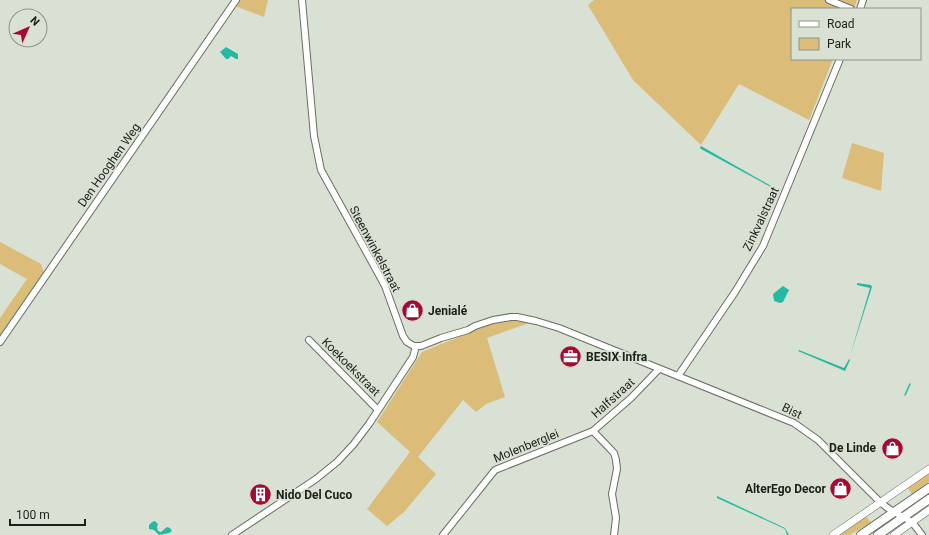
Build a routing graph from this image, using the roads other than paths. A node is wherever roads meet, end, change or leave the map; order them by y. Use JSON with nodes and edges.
{"nodes":[{"id":1,"x":236,"y":0,"type":"edge"},
{"id":2,"x":302,"y":0,"type":"edge"},
{"id":3,"x":829,"y":0,"type":"edge"},
{"id":4,"x":849,"y":8,"type":"edge"},
{"id":5,"x":840,"y":60,"type":"edge"},
{"id":6,"x":309,"y":340,"type":"dead end"},
{"id":7,"x":0,"y":342,"type":"edge"},
{"id":8,"x":416,"y":346,"type":"junction"},
{"id":9,"x":659,"y":369,"type":"junction"},
{"id":10,"x":678,"y":376,"type":"junction"},
{"id":11,"x":378,"y":410,"type":"junction"},
{"id":12,"x":593,"y":431,"type":"junction"},
{"id":13,"x":929,"y":468,"type":"edge"},
{"id":14,"x":929,"y":488,"type":"edge"},
{"id":15,"x":929,"y":498,"type":"edge"},
{"id":16,"x":878,"y":500,"type":"junction"},
{"id":17,"x":929,"y":510,"type":"edge"},
{"id":18,"x":894,"y":512,"type":"junction"},
{"id":19,"x":902,"y":517,"type":"junction"},
{"id":20,"x":912,"y":522,"type":"junction"},
{"id":21,"x":447,"y":534,"type":"edge"},
{"id":22,"x":232,"y":535,"type":"edge"},
{"id":23,"x":614,"y":535,"type":"edge"},
{"id":24,"x":833,"y":535,"type":"edge"},
{"id":25,"x":861,"y":535,"type":"edge"},
{"id":26,"x":878,"y":535,"type":"edge"},
{"id":27,"x":894,"y":535,"type":"edge"},
{"id":28,"x":922,"y":535,"type":"edge"}],
"edges":[{"from":1,"to":7,"type":"street","name":"Den Hooghen Weg"},
{"from":2,"to":8,"type":"street","name":"Steenwinkelstraat"},
{"from":3,"to":4,"type":"street"},
{"from":5,"to":10,"type":"street","name":"Zinkvalstraat"},
{"from":6,"to":11,"type":"street","name":"Koekoekstraat"},
{"from":8,"to":9,"type":"street"},
{"from":8,"to":11,"type":"street","name":"Koekoekstraat"},
{"from":9,"to":10,"type":"street"},
{"from":9,"to":12,"type":"street","name":"Halfstraat"},
{"from":10,"to":16,"type":"street","name":"Bist"},
{"from":11,"to":22,"type":"street","name":"Koekoekstraat"},
{"from":12,"to":21,"type":"street","name":"Molenberglei"},
{"from":12,"to":23,"type":"street","name":"Halfstraat"},
{"from":13,"to":16,"type":"main road"},
{"from":14,"to":18,"type":"highway"},
{"from":15,"to":19,"type":"highway"},
{"from":16,"to":18,"type":"street","name":"Bist"},
{"from":16,"to":24,"type":"main road"},
{"from":17,"to":20,"type":"main road"},
{"from":18,"to":19,"type":"street","name":"Bist"},
{"from":18,"to":25,"type":"highway"},
{"from":19,"to":20,"type":"street","name":"Bist"},
{"from":19,"to":26,"type":"highway"},
{"from":20,"to":27,"type":"main road"},
{"from":20,"to":28,"type":"street"}]}
